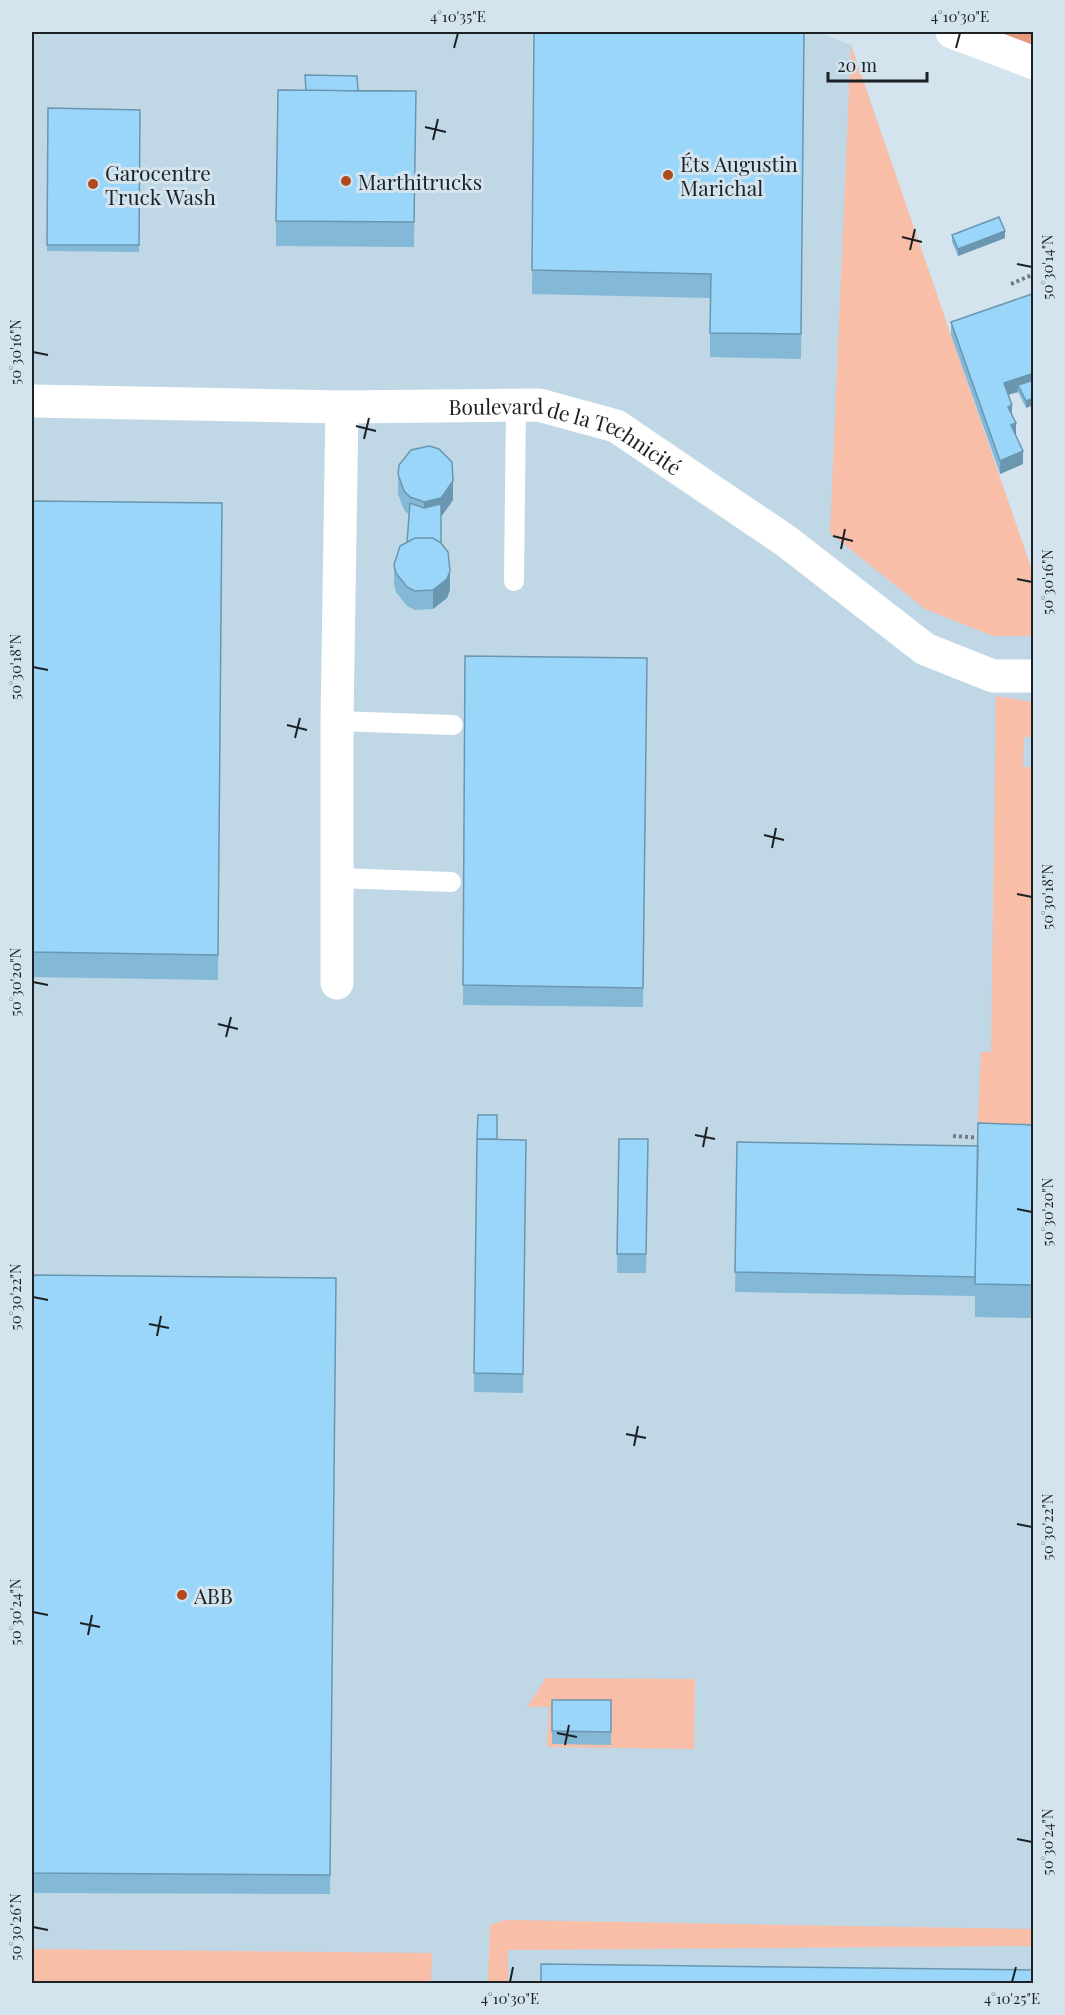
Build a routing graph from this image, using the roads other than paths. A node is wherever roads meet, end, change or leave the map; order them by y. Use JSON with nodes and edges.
{"nodes":[{"id":1,"x":952,"y":32,"type":"edge"},
{"id":2,"x":1034,"y":63,"type":"edge"},
{"id":3,"x":32,"y":401,"type":"edge"},
{"id":4,"x":527,"y":405,"type":"junction"},
{"id":5,"x":342,"y":407,"type":"junction"},
{"id":6,"x":514,"y":581,"type":"dead end"},
{"id":7,"x":1034,"y":676,"type":"edge"},
{"id":8,"x":337,"y":721,"type":"junction"},
{"id":9,"x":453,"y":725,"type":"dead end"},
{"id":10,"x":337,"y":878,"type":"junction"},
{"id":11,"x":452,"y":882,"type":"dead end"},
{"id":12,"x":337,"y":983,"type":"dead end"}],
"edges":[{"from":1,"to":2,"type":"street"},
{"from":3,"to":5,"type":"street","name":"Boulevard de la Technicité"},
{"from":4,"to":5,"type":"street","name":"Boulevard de la Technicité"},
{"from":4,"to":6,"type":"lane"},
{"from":4,"to":7,"type":"street","name":"Boulevard de la Technicité"},
{"from":5,"to":8,"type":"street"},
{"from":8,"to":9,"type":"lane"},
{"from":8,"to":10,"type":"street"},
{"from":10,"to":11,"type":"lane"},
{"from":10,"to":12,"type":"street"}]}
